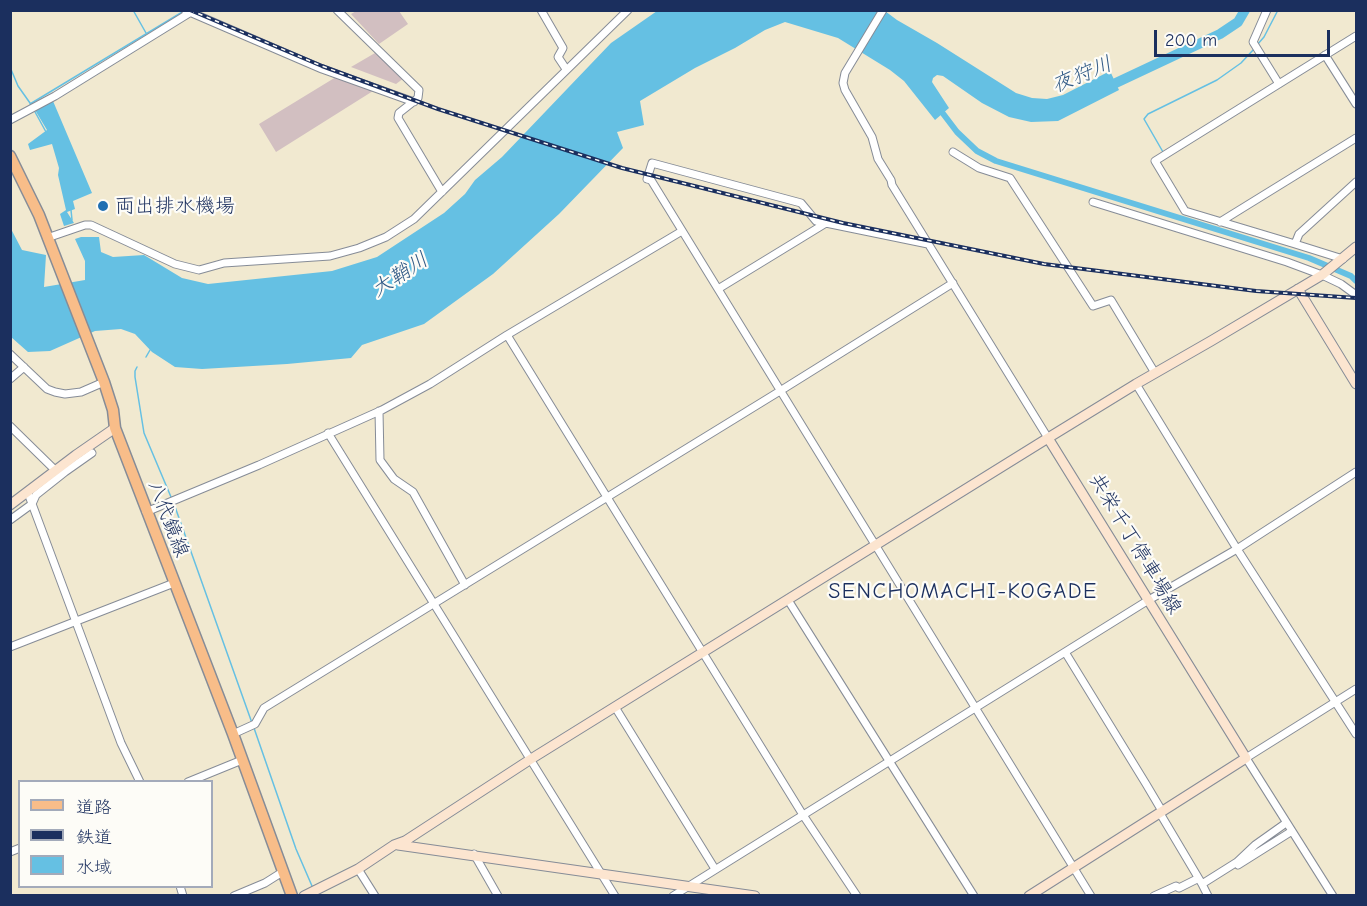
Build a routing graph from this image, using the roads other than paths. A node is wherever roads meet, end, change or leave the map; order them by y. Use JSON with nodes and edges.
{"nodes":[{"id":1,"x":337,"y":10,"type":"edge"},
{"id":2,"x":541,"y":10,"type":"edge"},
{"id":3,"x":628,"y":10,"type":"edge"},
{"id":4,"x":883,"y":10,"type":"edge"},
{"id":5,"x":1267,"y":10,"type":"edge"},
{"id":6,"x":189,"y":11,"type":"edge"},
{"id":7,"x":1356,"y":36,"type":"edge"},
{"id":8,"x":1325,"y":55,"type":"junction"},
{"id":9,"x":566,"y":69,"type":"junction"},
{"id":10,"x":1279,"y":84,"type":"junction"},
{"id":11,"x":414,"y":102,"type":"junction"},
{"id":12,"x":1356,"y":104,"type":"edge"},
{"id":13,"x":10,"y":120,"type":"edge"},
{"id":14,"x":1356,"y":138,"type":"edge"},
{"id":15,"x":953,"y":152,"type":"dead end"},
{"id":16,"x":10,"y":156,"type":"edge"},
{"id":17,"x":1356,"y":182,"type":"edge"},
{"id":18,"x":442,"y":192,"type":"junction"},
{"id":19,"x":1093,"y":202,"type":"dead end"},
{"id":20,"x":1220,"y":222,"type":"junction"},
{"id":21,"x":826,"y":223,"type":"junction"},
{"id":22,"x":104,"y":224,"type":"dead end"},
{"id":23,"x":87,"y":225,"type":"junction"},
{"id":24,"x":682,"y":231,"type":"junction"},
{"id":25,"x":47,"y":238,"type":"junction"},
{"id":26,"x":928,"y":244,"type":"junction"},
{"id":27,"x":1295,"y":244,"type":"junction"},
{"id":28,"x":1356,"y":247,"type":"edge"},
{"id":29,"x":1339,"y":262,"type":"junction"},
{"id":30,"x":1322,"y":275,"type":"junction"},
{"id":31,"x":952,"y":283,"type":"junction"},
{"id":32,"x":718,"y":289,"type":"junction"},
{"id":33,"x":1298,"y":289,"type":"junction"},
{"id":34,"x":1356,"y":295,"type":"edge"},
{"id":35,"x":507,"y":335,"type":"junction"},
{"id":36,"x":10,"y":354,"type":"edge"},
{"id":37,"x":24,"y":367,"type":"junction"},
{"id":38,"x":1155,"y":373,"type":"junction"},
{"id":39,"x":10,"y":379,"type":"edge"},
{"id":40,"x":104,"y":382,"type":"junction"},
{"id":41,"x":1136,"y":384,"type":"junction"},
{"id":42,"x":1356,"y":384,"type":"edge"},
{"id":43,"x":780,"y":391,"type":"junction"},
{"id":44,"x":379,"y":411,"type":"junction"},
{"id":45,"x":10,"y":426,"type":"edge"},
{"id":46,"x":115,"y":428,"type":"junction"},
{"id":47,"x":328,"y":433,"type":"junction"},
{"id":48,"x":1048,"y":438,"type":"junction"},
{"id":49,"x":93,"y":453,"type":"dead end"},
{"id":50,"x":73,"y":463,"type":"junction"},
{"id":51,"x":1356,"y":472,"type":"edge"},
{"id":52,"x":53,"y":476,"type":"junction"},
{"id":53,"x":28,"y":493,"type":"junction"},
{"id":54,"x":607,"y":498,"type":"junction"},
{"id":55,"x":11,"y":502,"type":"edge"},
{"id":56,"x":32,"y":504,"type":"junction"},
{"id":57,"x":146,"y":512,"type":"junction"},
{"id":58,"x":10,"y":520,"type":"edge"},
{"id":59,"x":875,"y":545,"type":"junction"},
{"id":60,"x":1237,"y":549,"type":"junction"},
{"id":61,"x":174,"y":583,"type":"junction"},
{"id":62,"x":465,"y":585,"type":"junction"},
{"id":63,"x":788,"y":600,"type":"junction"},
{"id":64,"x":1148,"y":601,"type":"junction"},
{"id":65,"x":434,"y":604,"type":"junction"},
{"id":66,"x":76,"y":620,"type":"junction"},
{"id":67,"x":10,"y":647,"type":"edge"},
{"id":68,"x":702,"y":652,"type":"junction"},
{"id":69,"x":1065,"y":652,"type":"junction"},
{"id":70,"x":1356,"y":689,"type":"edge"},
{"id":71,"x":1337,"y":702,"type":"junction"},
{"id":72,"x":615,"y":707,"type":"junction"},
{"id":73,"x":976,"y":708,"type":"junction"},
{"id":74,"x":233,"y":734,"type":"junction"},
{"id":75,"x":1356,"y":735,"type":"edge"},
{"id":76,"x":1246,"y":758,"type":"junction"},
{"id":77,"x":531,"y":759,"type":"junction"},
{"id":78,"x":242,"y":760,"type":"junction"},
{"id":79,"x":889,"y":762,"type":"junction"},
{"id":80,"x":139,"y":780,"type":"edge"},
{"id":81,"x":193,"y":780,"type":"edge"},
{"id":82,"x":1162,"y":811,"type":"junction"},
{"id":83,"x":803,"y":815,"type":"junction"},
{"id":84,"x":1286,"y":823,"type":"junction"},
{"id":85,"x":1292,"y":831,"type":"junction"},
{"id":86,"x":394,"y":845,"type":"junction"},
{"id":87,"x":474,"y":855,"type":"junction"},
{"id":88,"x":1073,"y":866,"type":"junction"},
{"id":89,"x":358,"y":868,"type":"junction"},
{"id":90,"x":715,"y":869,"type":"junction"},
{"id":91,"x":284,"y":871,"type":"junction"},
{"id":92,"x":602,"y":875,"type":"junction"},
{"id":93,"x":1201,"y":883,"type":"junction"},
{"id":94,"x":687,"y":886,"type":"junction"},
{"id":95,"x":310,"y":893,"type":"edge"},
{"id":96,"x":731,"y":894,"type":"edge"},
{"id":97,"x":234,"y":896,"type":"edge"},
{"id":98,"x":292,"y":896,"type":"edge"},
{"id":99,"x":375,"y":896,"type":"edge"},
{"id":100,"x":498,"y":896,"type":"edge"},
{"id":101,"x":615,"y":896,"type":"edge"},
{"id":102,"x":673,"y":896,"type":"edge"},
{"id":103,"x":755,"y":896,"type":"edge"},
{"id":104,"x":857,"y":896,"type":"edge"},
{"id":105,"x":974,"y":896,"type":"edge"},
{"id":106,"x":1029,"y":896,"type":"edge"},
{"id":107,"x":1091,"y":896,"type":"edge"},
{"id":108,"x":1154,"y":896,"type":"edge"},
{"id":109,"x":1208,"y":896,"type":"edge"},
{"id":110,"x":1333,"y":896,"type":"edge"}],
"edges":[{"from":1,"to":11,"type":"street"},
{"from":2,"to":9,"type":"street"},
{"from":3,"to":9,"type":"street"},
{"from":4,"to":26,"type":"street"},
{"from":5,"to":10,"type":"street"},
{"from":6,"to":11,"type":"street"},
{"from":6,"to":13,"type":"street"},
{"from":7,"to":8,"type":"street"},
{"from":8,"to":10,"type":"street"},
{"from":8,"to":12,"type":"street"},
{"from":9,"to":18,"type":"street"},
{"from":10,"to":20,"type":"street"},
{"from":11,"to":18,"type":"street"},
{"from":14,"to":20,"type":"street"},
{"from":15,"to":38,"type":"street"},
{"from":16,"to":25,"type":"main road","name":"八代鏡線"},
{"from":17,"to":27,"type":"street"},
{"from":18,"to":23,"type":"street"},
{"from":19,"to":30,"type":"street"},
{"from":20,"to":27,"type":"street"},
{"from":21,"to":24,"type":"street"},
{"from":21,"to":26,"type":"street"},
{"from":21,"to":32,"type":"street"},
{"from":22,"to":23,"type":"street"},
{"from":23,"to":25,"type":"street"},
{"from":24,"to":32,"type":"street"},
{"from":24,"to":35,"type":"street"},
{"from":25,"to":40,"type":"main road","name":"八代鏡線"},
{"from":26,"to":31,"type":"street"},
{"from":27,"to":29,"type":"street"},
{"from":28,"to":29,"type":"street"},
{"from":29,"to":30,"type":"street"},
{"from":30,"to":33,"type":"street"},
{"from":30,"to":34,"type":"street"},
{"from":31,"to":43,"type":"street"},
{"from":31,"to":48,"type":"street"},
{"from":32,"to":43,"type":"street"},
{"from":33,"to":38,"type":"street"},
{"from":33,"to":42,"type":"street"},
{"from":35,"to":44,"type":"street"},
{"from":35,"to":54,"type":"street"},
{"from":36,"to":37,"type":"street"},
{"from":37,"to":39,"type":"street"},
{"from":37,"to":40,"type":"street"},
{"from":38,"to":41,"type":"street"},
{"from":40,"to":46,"type":"main road","name":"八代鏡線"},
{"from":41,"to":48,"type":"street"},
{"from":41,"to":60,"type":"street"},
{"from":43,"to":54,"type":"street"},
{"from":43,"to":59,"type":"street"},
{"from":44,"to":47,"type":"street"},
{"from":44,"to":62,"type":"street"},
{"from":45,"to":52,"type":"street"},
{"from":46,"to":50,"type":"street"},
{"from":46,"to":57,"type":"main road","name":"八代鏡線"},
{"from":47,"to":57,"type":"street"},
{"from":47,"to":65,"type":"street"},
{"from":48,"to":59,"type":"street"},
{"from":48,"to":64,"type":"street","name":"共栄千丁停車場線"},
{"from":49,"to":50,"type":"street"},
{"from":50,"to":52,"type":"street"},
{"from":51,"to":60,"type":"street"},
{"from":52,"to":53,"type":"street"},
{"from":52,"to":56,"type":"street"},
{"from":53,"to":55,"type":"street"},
{"from":53,"to":56,"type":"street"},
{"from":54,"to":62,"type":"street"},
{"from":54,"to":68,"type":"street"},
{"from":56,"to":58,"type":"street"},
{"from":56,"to":66,"type":"street"},
{"from":57,"to":61,"type":"main road","name":"八代鏡線"},
{"from":59,"to":63,"type":"street"},
{"from":59,"to":73,"type":"street"},
{"from":60,"to":64,"type":"street"},
{"from":60,"to":71,"type":"street"},
{"from":61,"to":66,"type":"street"},
{"from":61,"to":74,"type":"main road","name":"八代鏡線"},
{"from":62,"to":65,"type":"street"},
{"from":63,"to":68,"type":"street"},
{"from":63,"to":79,"type":"street"},
{"from":64,"to":69,"type":"street"},
{"from":64,"to":76,"type":"street","name":"共栄千丁停車場線"},
{"from":65,"to":74,"type":"street"},
{"from":65,"to":77,"type":"street"},
{"from":66,"to":67,"type":"street"},
{"from":66,"to":80,"type":"street"},
{"from":68,"to":72,"type":"street"},
{"from":68,"to":83,"type":"street"},
{"from":69,"to":73,"type":"street"},
{"from":69,"to":82,"type":"street"},
{"from":70,"to":71,"type":"street"},
{"from":71,"to":75,"type":"street"},
{"from":71,"to":76,"type":"street"},
{"from":72,"to":77,"type":"street"},
{"from":72,"to":90,"type":"street"},
{"from":73,"to":79,"type":"street"},
{"from":73,"to":88,"type":"street"},
{"from":74,"to":78,"type":"main road","name":"八代鏡線"},
{"from":76,"to":82,"type":"street"},
{"from":76,"to":84,"type":"street"},
{"from":77,"to":86,"type":"street"},
{"from":77,"to":92,"type":"street"},
{"from":78,"to":81,"type":"street"},
{"from":78,"to":91,"type":"main road","name":"八代鏡線"},
{"from":79,"to":83,"type":"street"},
{"from":79,"to":105,"type":"street"},
{"from":82,"to":88,"type":"street"},
{"from":82,"to":93,"type":"street"},
{"from":83,"to":90,"type":"street"},
{"from":83,"to":104,"type":"street"},
{"from":84,"to":85,"type":"street"},
{"from":84,"to":93,"type":"street"},
{"from":85,"to":93,"type":"street"},
{"from":85,"to":110,"type":"street"},
{"from":86,"to":87,"type":"street"},
{"from":86,"to":89,"type":"street"},
{"from":87,"to":92,"type":"street"},
{"from":87,"to":100,"type":"street"},
{"from":88,"to":106,"type":"street"},
{"from":88,"to":107,"type":"street"},
{"from":89,"to":95,"type":"street"},
{"from":89,"to":99,"type":"street"},
{"from":90,"to":94,"type":"street"},
{"from":91,"to":97,"type":"street"},
{"from":91,"to":98,"type":"main road","name":"八代鏡線"},
{"from":92,"to":94,"type":"street"},
{"from":92,"to":101,"type":"street"},
{"from":93,"to":108,"type":"street"},
{"from":93,"to":109,"type":"street"},
{"from":94,"to":96,"type":"street"},
{"from":94,"to":102,"type":"street"},
{"from":96,"to":103,"type":"street"}]}
